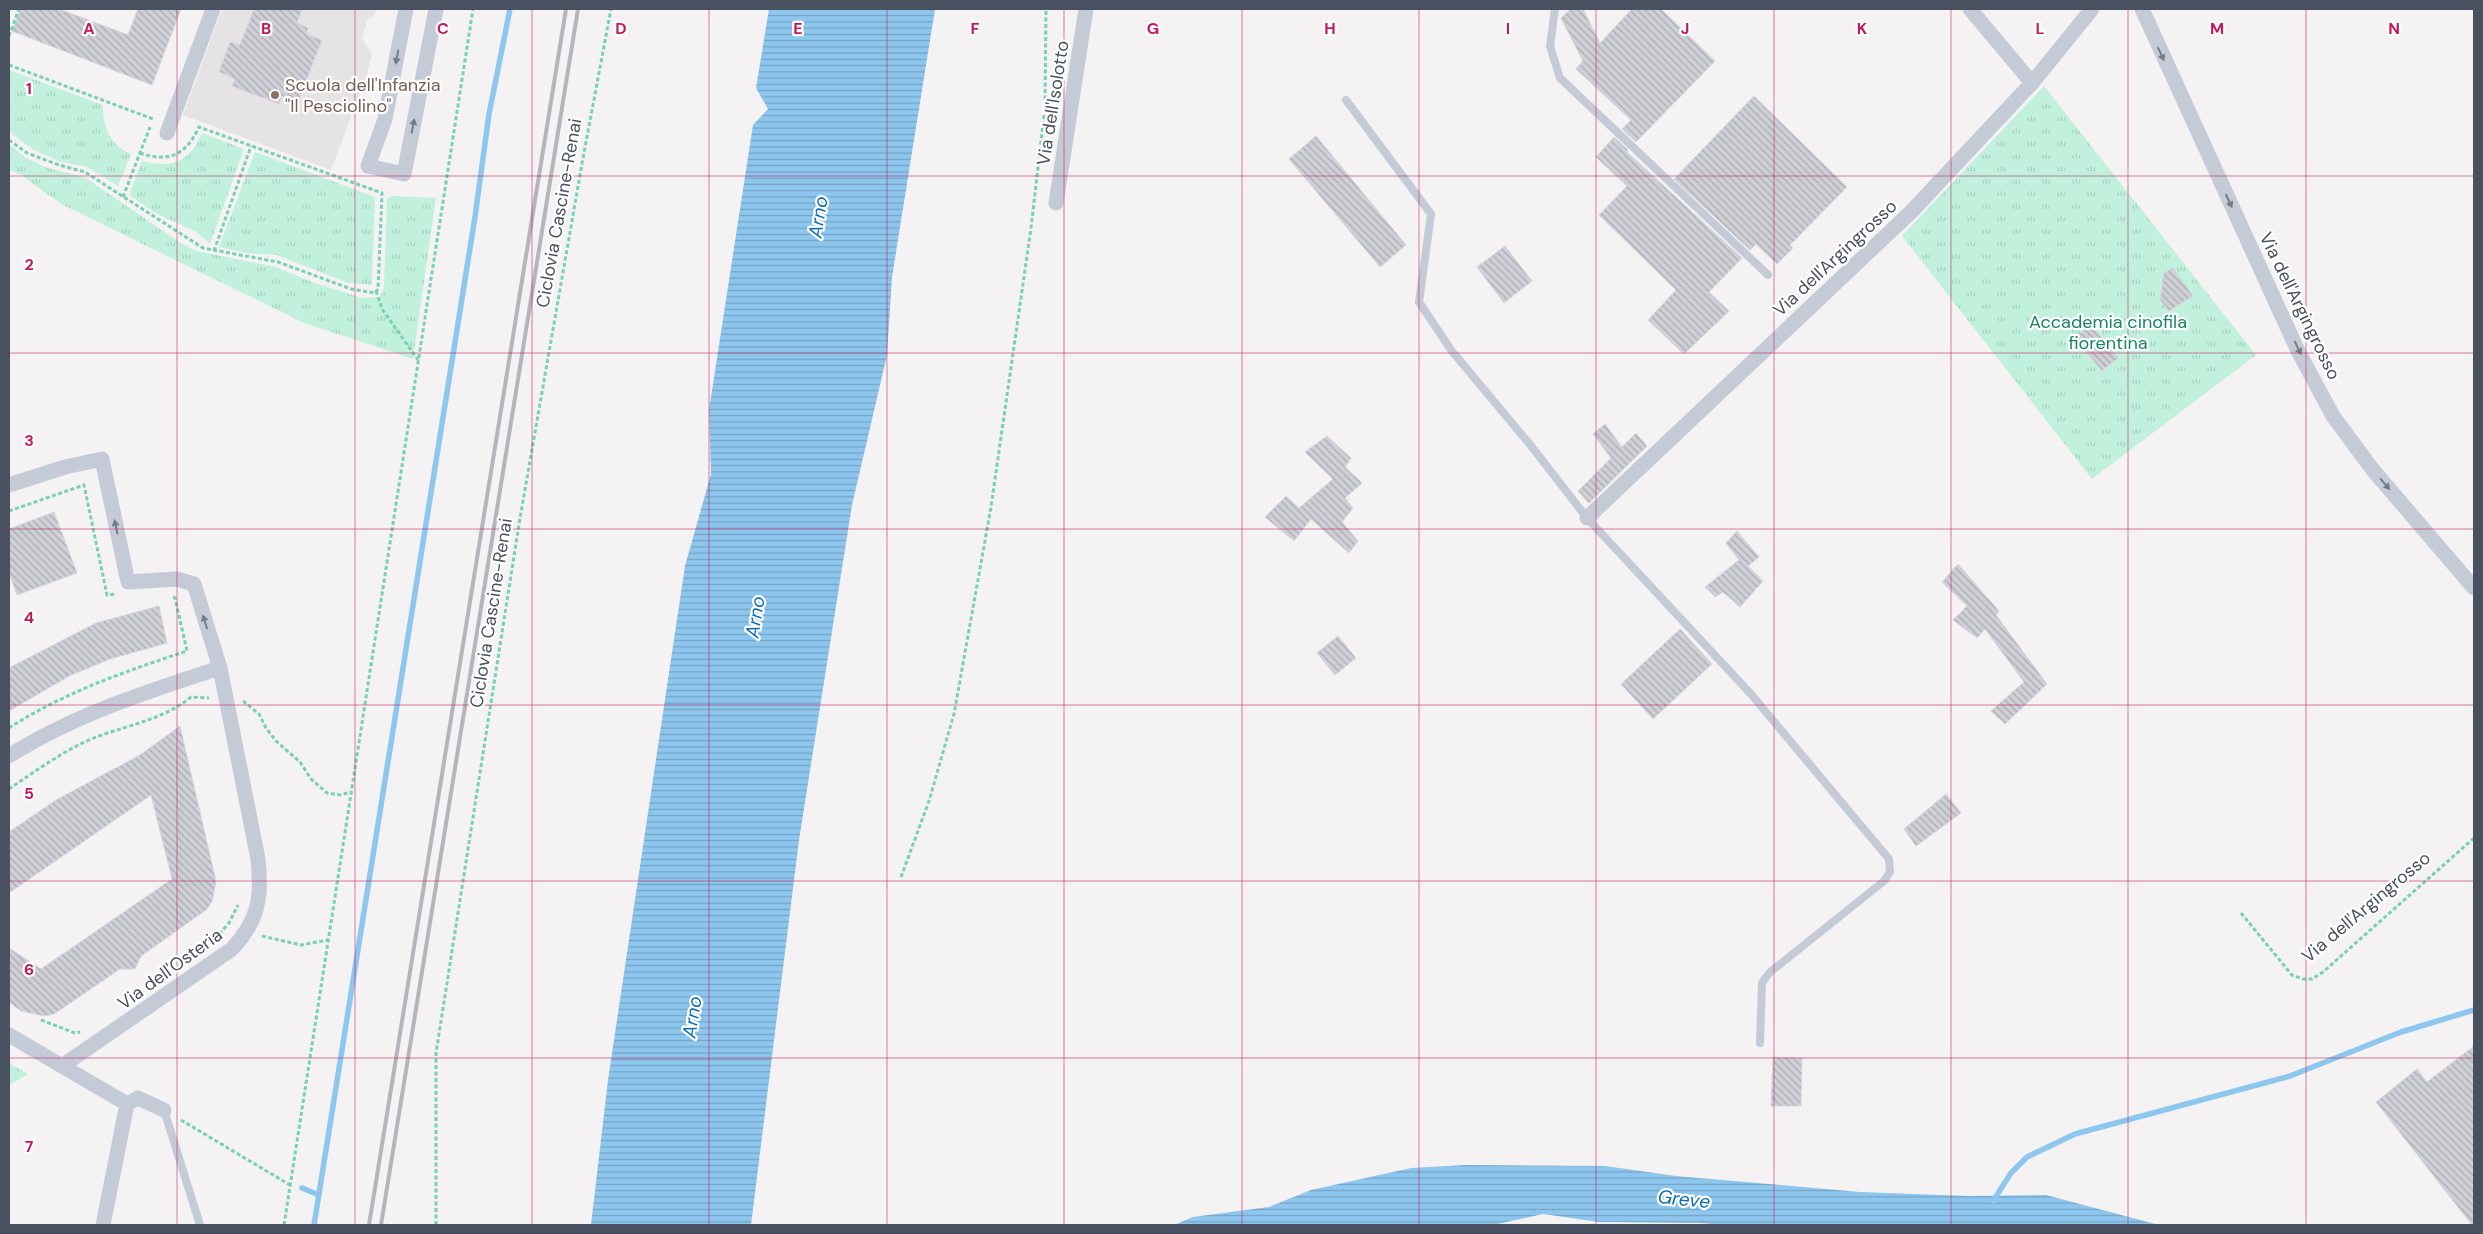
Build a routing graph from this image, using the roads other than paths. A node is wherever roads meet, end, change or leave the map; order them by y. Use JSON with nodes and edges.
{"nodes":[{"id":1,"x":213,"y":9,"type":"edge"},
{"id":2,"x":406,"y":9,"type":"edge"},
{"id":3,"x":436,"y":9,"type":"edge"},
{"id":4,"x":1086,"y":9,"type":"edge"},
{"id":5,"x":1555,"y":9,"type":"edge"},
{"id":6,"x":1970,"y":9,"type":"edge"},
{"id":7,"x":2092,"y":9,"type":"edge"},
{"id":8,"x":2142,"y":9,"type":"edge"},
{"id":9,"x":2032,"y":83,"type":"junction"},
{"id":10,"x":1346,"y":100,"type":"dead end"},
{"id":11,"x":167,"y":133,"type":"dead end"},
{"id":12,"x":1056,"y":203,"type":"dead end"},
{"id":13,"x":1768,"y":275,"type":"dead end"},
{"id":14,"x":9,"y":485,"type":"edge"},
{"id":15,"x":1587,"y":518,"type":"junction"},
{"id":16,"x":2474,"y":588,"type":"edge"},
{"id":17,"x":220,"y":668,"type":"junction"},
{"id":18,"x":9,"y":756,"type":"edge"},
{"id":19,"x":9,"y":1035,"type":"edge"},
{"id":20,"x":1760,"y":1043,"type":"dead end"},
{"id":21,"x":62,"y":1066,"type":"junction"},
{"id":22,"x":127,"y":1104,"type":"junction"},
{"id":23,"x":164,"y":1110,"type":"joint"},
{"id":24,"x":103,"y":1225,"type":"edge"},
{"id":25,"x":200,"y":1225,"type":"edge"}],
"edges":[{"from":1,"to":11,"type":"street"},
{"from":2,"to":3,"type":"street","one_way":true},
{"from":4,"to":12,"type":"street","name":"Via dell'Isolotto"},
{"from":5,"to":13,"type":"lane"},
{"from":6,"to":9,"type":"street"},
{"from":7,"to":9,"type":"street","name":"Via dell'Argingrosso"},
{"from":8,"to":16,"type":"street","name":"Via dell'Argingrosso","one_way":true},
{"from":9,"to":15,"type":"street","name":"Via dell'Argingrosso"},
{"from":10,"to":15,"type":"lane"},
{"from":17,"to":14,"type":"street","name":"Via dell'Osteria","one_way":true},
{"from":15,"to":20,"type":"lane"},
{"from":17,"to":18,"type":"street"},
{"from":17,"to":21,"type":"street","name":"Via dell'Osteria"},
{"from":19,"to":21,"type":"street"},
{"from":21,"to":22,"type":"street"},
{"from":22,"to":23,"type":"street"},
{"from":22,"to":24,"type":"street"},
{"from":23,"to":25,"type":"lane"}]}
